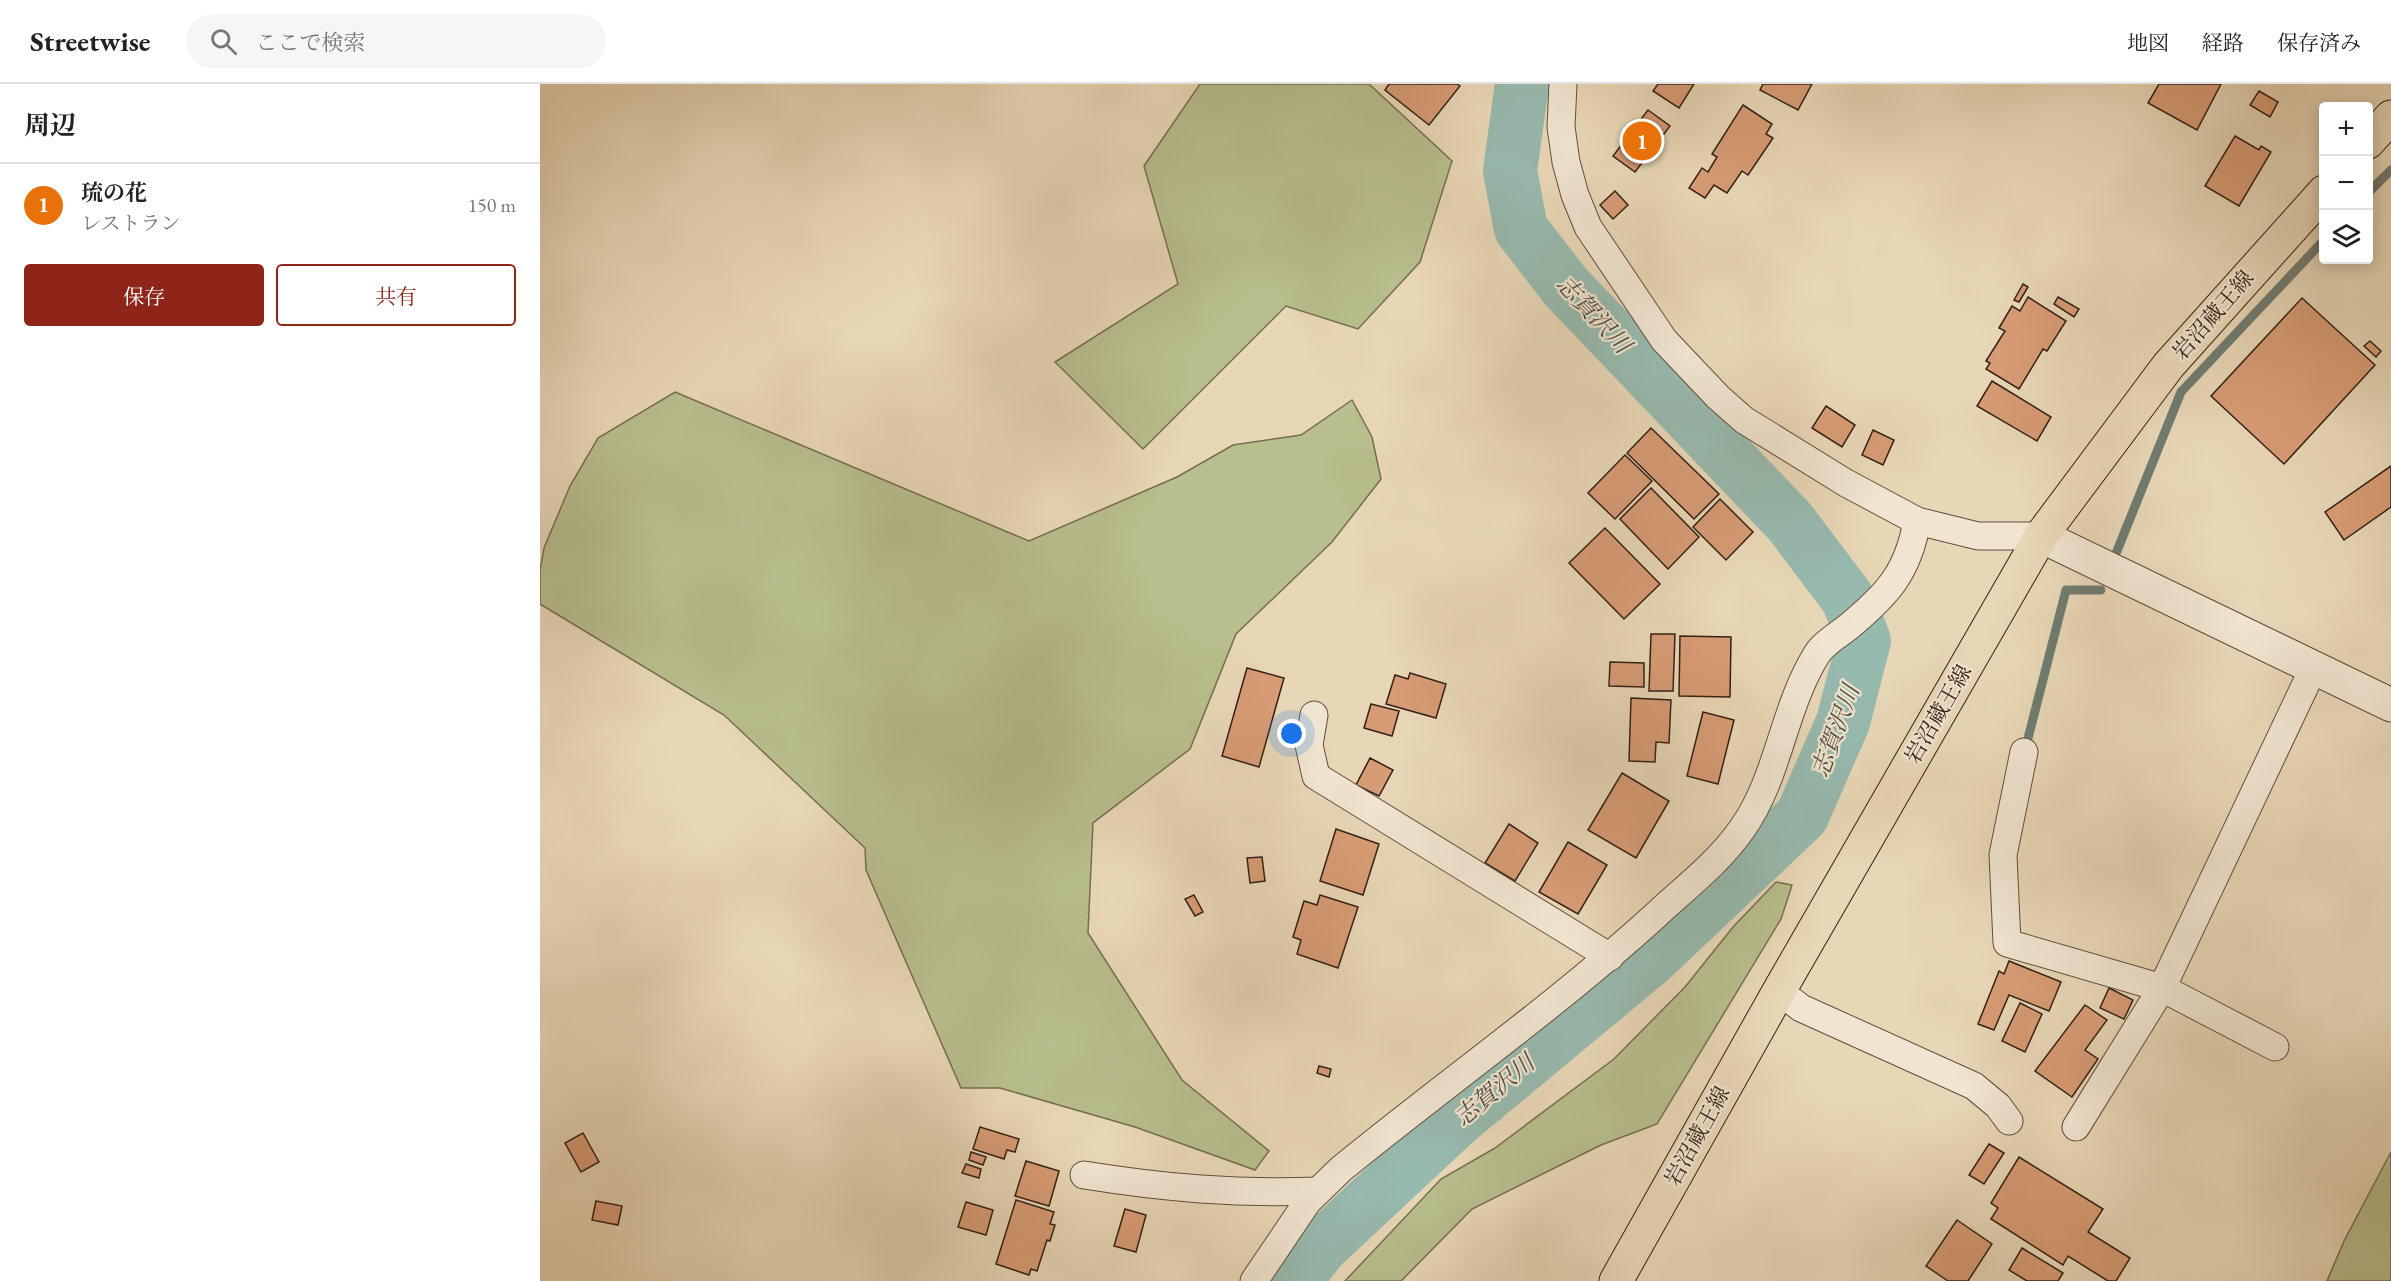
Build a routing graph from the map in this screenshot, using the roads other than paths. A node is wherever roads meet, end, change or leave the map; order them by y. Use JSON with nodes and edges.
{"nodes":[{"id":1,"x":1563,"y":84,"type":"edge"},
{"id":2,"x":2391,"y":117,"type":"edge"},
{"id":3,"x":2373,"y":137,"type":"edge"},
{"id":4,"x":2319,"y":198,"type":"edge"},
{"id":5,"x":1917,"y":521,"type":"junction"},
{"id":6,"x":2041,"y":536,"type":"junction"},
{"id":7,"x":2313,"y":669,"type":"junction"},
{"id":8,"x":2391,"y":705,"type":"edge"},
{"id":9,"x":1314,"y":715,"type":"dead end"},
{"id":10,"x":2024,"y":752,"type":"dead end"},
{"id":11,"x":1610,"y":957,"type":"junction"},
{"id":12,"x":2162,"y":988,"type":"junction"},
{"id":13,"x":1779,"y":991,"type":"junction"},
{"id":14,"x":2275,"y":1047,"type":"dead end"},
{"id":15,"x":2008,"y":1121,"type":"dead end"},
{"id":16,"x":2076,"y":1127,"type":"dead end"},
{"id":17,"x":1084,"y":1175,"type":"dead end"},
{"id":18,"x":1318,"y":1191,"type":"junction"},
{"id":19,"x":1254,"y":1281,"type":"edge"},
{"id":20,"x":1616,"y":1281,"type":"edge"}],
"edges":[{"from":1,"to":5,"type":"street"},
{"from":2,"to":3,"type":"main road"},
{"from":4,"to":6,"type":"main road","name":"岩沼蔵王線"},
{"from":5,"to":6,"type":"street"},
{"from":5,"to":11,"type":"street"},
{"from":6,"to":7,"type":"street"},
{"from":6,"to":13,"type":"main road","name":"岩沼蔵王線"},
{"from":7,"to":8,"type":"street"},
{"from":7,"to":12,"type":"street"},
{"from":9,"to":11,"type":"street"},
{"from":10,"to":12,"type":"street"},
{"from":11,"to":18,"type":"street"},
{"from":12,"to":14,"type":"street"},
{"from":12,"to":16,"type":"street"},
{"from":13,"to":15,"type":"street"},
{"from":13,"to":20,"type":"main road","name":"岩沼蔵王線"},
{"from":17,"to":18,"type":"street"},
{"from":18,"to":19,"type":"street"}]}
